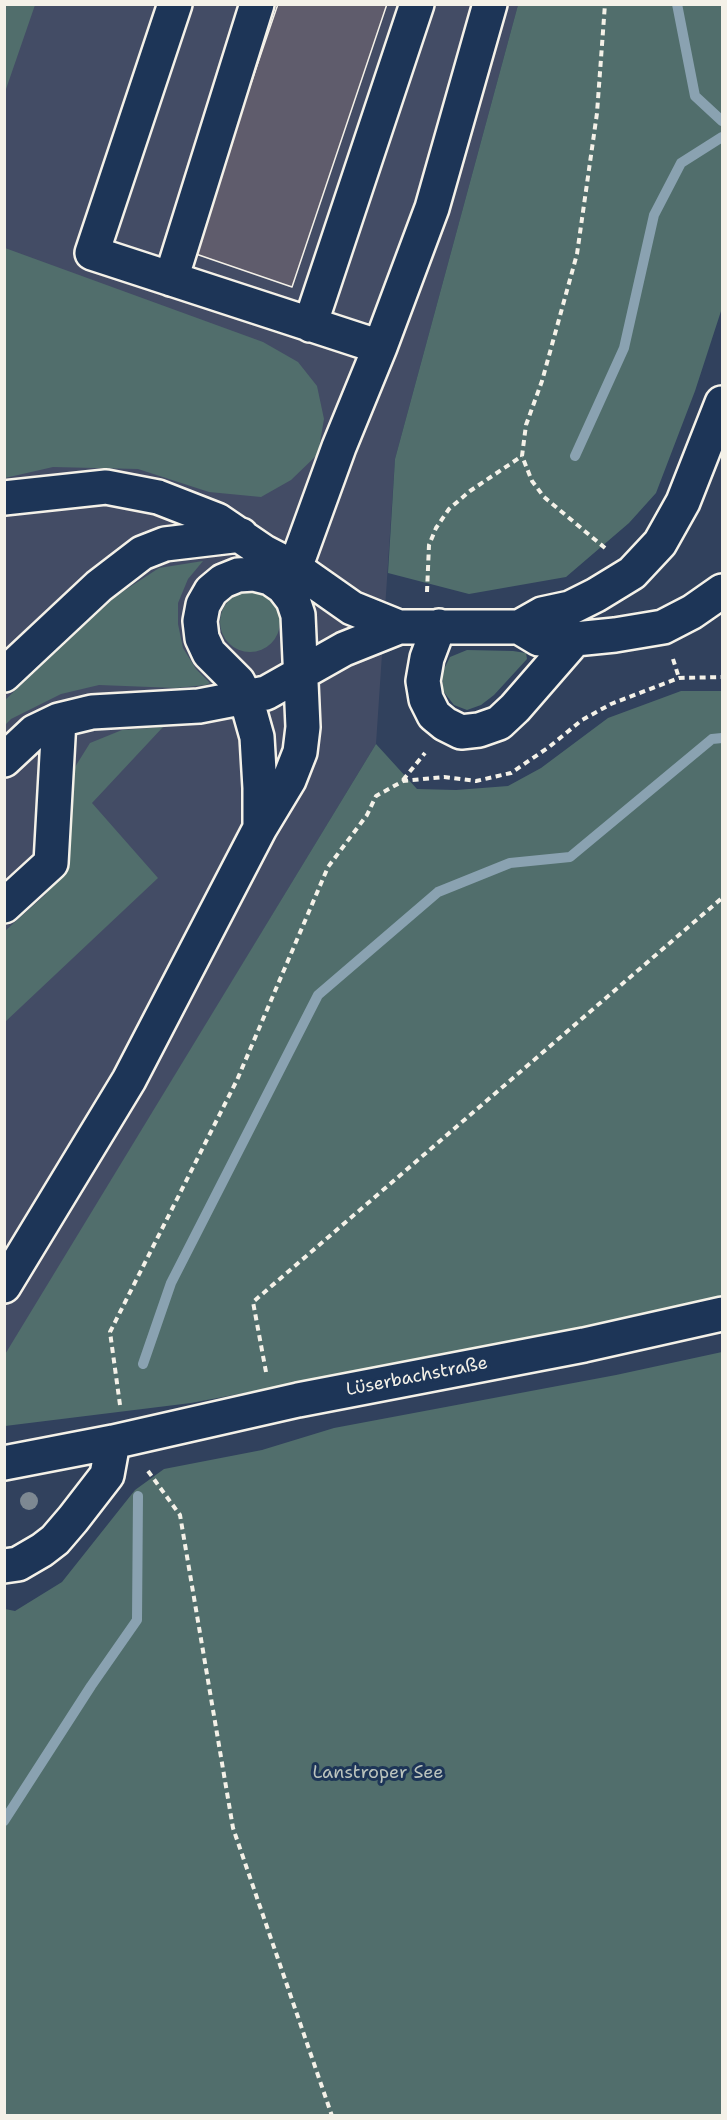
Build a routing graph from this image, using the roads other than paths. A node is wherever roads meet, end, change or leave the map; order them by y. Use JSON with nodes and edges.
{"nodes":[{"id":1,"x":175,"y":4,"type":"edge"},
{"id":2,"x":257,"y":4,"type":"edge"},
{"id":3,"x":417,"y":4,"type":"edge"},
{"id":4,"x":490,"y":4,"type":"edge"},
{"id":5,"x":171,"y":279,"type":"junction"},
{"id":6,"x":310,"y":325,"type":"junction"},
{"id":7,"x":381,"y":347,"type":"junction"},
{"id":8,"x":723,"y":403,"type":"edge"},
{"id":9,"x":4,"y":498,"type":"edge"},
{"id":10,"x":241,"y":535,"type":"junction"},
{"id":11,"x":289,"y":578,"type":"junction"},
{"id":12,"x":723,"y":591,"type":"edge"},
{"id":13,"x":422,"y":626,"type":"junction"},
{"id":14,"x":519,"y":627,"type":"junction"},
{"id":15,"x":575,"y":639,"type":"junction"},
{"id":16,"x":301,"y":672,"type":"junction"},
{"id":17,"x":4,"y":675,"type":"edge"},
{"id":18,"x":246,"y":698,"type":"junction"},
{"id":19,"x":59,"y":720,"type":"junction"},
{"id":20,"x":4,"y":760,"type":"edge"},
{"id":21,"x":260,"y":828,"type":"junction"},
{"id":22,"x":4,"y":906,"type":"edge"},
{"id":23,"x":4,"y":1286,"type":"edge"},
{"id":24,"x":723,"y":1314,"type":"edge"},
{"id":25,"x":119,"y":1440,"type":"junction"},
{"id":26,"x":4,"y":1463,"type":"edge"},
{"id":27,"x":4,"y":1566,"type":"edge"}],
"edges":[{"from":1,"to":5,"type":"street"},
{"from":2,"to":5,"type":"street"},
{"from":3,"to":6,"type":"street"},
{"from":4,"to":7,"type":"street"},
{"from":5,"to":6,"type":"street"},
{"from":6,"to":7,"type":"street"},
{"from":7,"to":11,"type":"street"},
{"from":8,"to":14,"type":"street"},
{"from":9,"to":10,"type":"street"},
{"from":10,"to":11,"type":"street"},
{"from":10,"to":17,"type":"street"},
{"from":11,"to":13,"type":"street"},
{"from":11,"to":16,"type":"street"},
{"from":11,"to":18,"type":"street"},
{"from":12,"to":15,"type":"street"},
{"from":13,"to":14,"type":"street"},
{"from":13,"to":15,"type":"street"},
{"from":13,"to":16,"type":"street"},
{"from":14,"to":15,"type":"street"},
{"from":16,"to":18,"type":"street"},
{"from":16,"to":21,"type":"street"},
{"from":18,"to":19,"type":"street"},
{"from":18,"to":21,"type":"street"},
{"from":19,"to":20,"type":"street"},
{"from":19,"to":22,"type":"street"},
{"from":21,"to":23,"type":"street"},
{"from":24,"to":25,"type":"street","name":"Lüserbachstraße"},
{"from":25,"to":26,"type":"street","name":"Lüserbachstraße"},
{"from":25,"to":27,"type":"street"}]}
